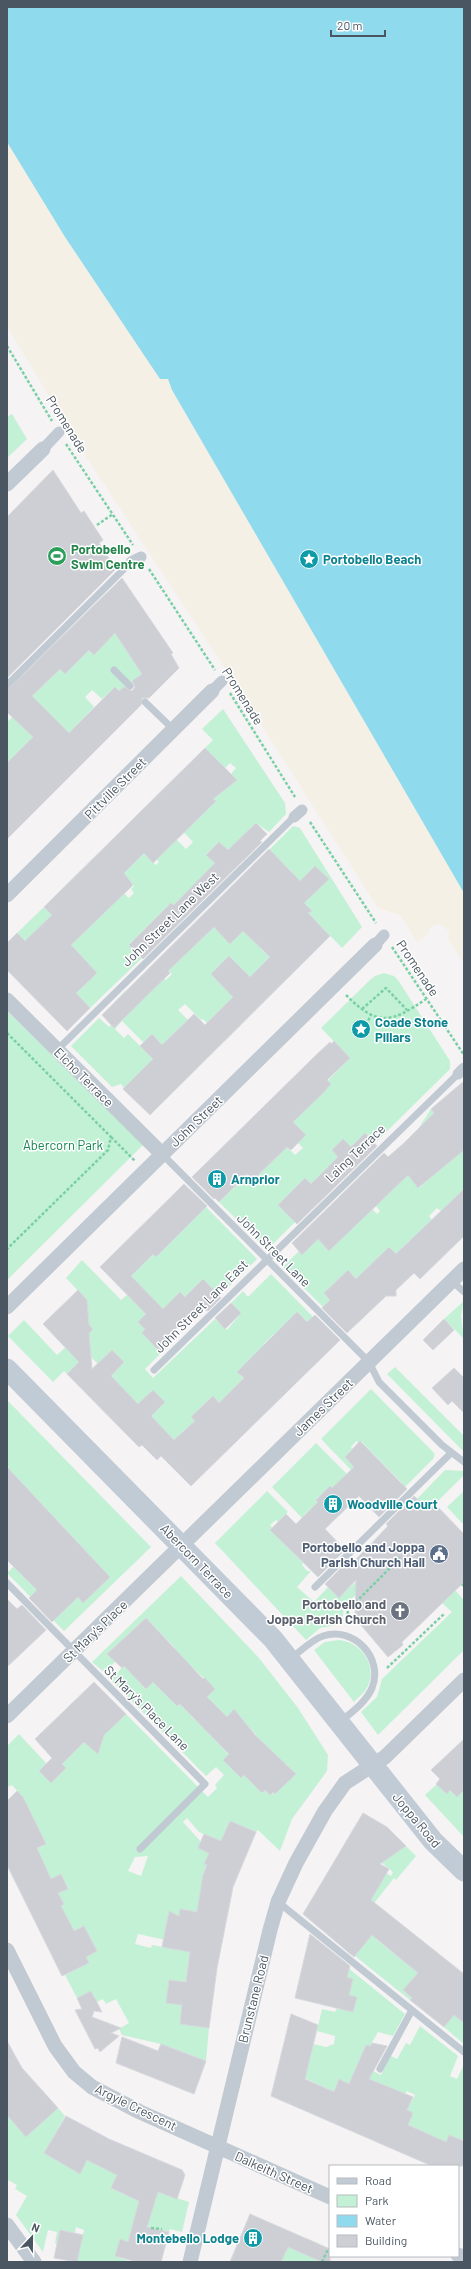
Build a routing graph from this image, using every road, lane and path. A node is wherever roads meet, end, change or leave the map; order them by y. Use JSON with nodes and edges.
{"nodes":[{"id":1,"x":7,"y":346,"type":"edge"},
{"id":2,"x":58,"y":432,"type":"junction"},
{"id":3,"x":43,"y":449,"type":"joint"},
{"id":4,"x":7,"y":484,"type":"edge"},
{"id":5,"x":114,"y":514,"type":"junction"},
{"id":6,"x":98,"y":525,"type":"dead end"},
{"id":7,"x":136,"y":560,"type":"junction"},
{"id":8,"x":114,"y":670,"type":"dead end"},
{"id":9,"x":7,"y":685,"type":"edge"},
{"id":10,"x":130,"y":686,"type":"dead end"},
{"id":11,"x":217,"y":686,"type":"junction"},
{"id":12,"x":145,"y":702,"type":"dead end"},
{"id":13,"x":173,"y":729,"type":"junction"},
{"id":14,"x":302,"y":810,"type":"junction"},
{"id":15,"x":294,"y":817,"type":"joint"},
{"id":16,"x":7,"y":895,"type":"edge"},
{"id":17,"x":380,"y":940,"type":"junction"},
{"id":18,"x":336,"y":985,"type":"junction"},
{"id":19,"x":426,"y":999,"type":"junction"},
{"id":20,"x":7,"y":1000,"type":"edge"},
{"id":21,"x":362,"y":1010,"type":"junction"},
{"id":22,"x":407,"y":1010,"type":"junction"},
{"id":23,"x":371,"y":1015,"type":"junction"},
{"id":24,"x":366,"y":1026,"type":"dead end"},
{"id":25,"x":7,"y":1033,"type":"edge"},
{"id":26,"x":57,"y":1050,"type":"junction"},
{"id":27,"x":464,"y":1055,"type":"edge"},
{"id":28,"x":461,"y":1071,"type":"edge"},
{"id":29,"x":111,"y":1137,"type":"junction"},
{"id":30,"x":162,"y":1154,"type":"junction"},
{"id":31,"x":144,"y":1170,"type":"junction"},
{"id":32,"x":7,"y":1249,"type":"edge"},
{"id":33,"x":266,"y":1259,"type":"junction"},
{"id":34,"x":464,"y":1269,"type":"edge"},
{"id":35,"x":452,"y":1281,"type":"junction"},
{"id":36,"x":464,"y":1292,"type":"edge"},
{"id":37,"x":7,"y":1306,"type":"edge"},
{"id":38,"x":369,"y":1362,"type":"junction"},
{"id":39,"x":7,"y":1369,"type":"edge"},
{"id":40,"x":154,"y":1370,"type":"dead end"},
{"id":41,"x":451,"y":1453,"type":"junction"},
{"id":42,"x":464,"y":1462,"type":"edge"},
{"id":43,"x":182,"y":1545,"type":"junction"},
{"id":44,"x":400,"y":1558,"type":"dead end"},
{"id":45,"x":7,"y":1583,"type":"edge"},
{"id":46,"x":314,"y":1587,"type":"dead end"},
{"id":47,"x":444,"y":1613,"type":"dead end"},
{"id":48,"x":344,"y":1635,"type":"junction"},
{"id":49,"x":74,"y":1652,"type":"junction"},
{"id":50,"x":290,"y":1659,"type":"junction"},
{"id":51,"x":375,"y":1671,"type":"junction"},
{"id":52,"x":464,"y":1680,"type":"edge"},
{"id":53,"x":7,"y":1716,"type":"edge"},
{"id":54,"x":339,"y":1723,"type":"junction"},
{"id":55,"x":372,"y":1766,"type":"junction"},
{"id":56,"x":140,"y":1849,"type":"dead end"},
{"id":57,"x":464,"y":1872,"type":"edge"},
{"id":58,"x":278,"y":1902,"type":"junction"},
{"id":59,"x":7,"y":1950,"type":"edge"},
{"id":60,"x":412,"y":2010,"type":"junction"},
{"id":61,"x":464,"y":2052,"type":"edge"},
{"id":62,"x":380,"y":2069,"type":"dead end"},
{"id":63,"x":218,"y":2146,"type":"junction"},
{"id":64,"x":329,"y":2197,"type":"edge"},
{"id":65,"x":7,"y":2225,"type":"edge"},
{"id":66,"x":151,"y":2228,"type":"dead end"},
{"id":67,"x":162,"y":2229,"type":"dead end"},
{"id":68,"x":328,"y":2249,"type":"dead end"},
{"id":69,"x":34,"y":2262,"type":"edge"},
{"id":70,"x":190,"y":2262,"type":"edge"},
{"id":71,"x":322,"y":2262,"type":"edge"}],
"edges":[{"from":1,"to":2,"type":"path","name":"Promenade"},
{"from":2,"to":3,"type":"street"},
{"from":2,"to":5,"type":"path","name":"Promenade"},
{"from":3,"to":4,"type":"street"},
{"from":5,"to":6,"type":"path"},
{"from":5,"to":7,"type":"path","name":"Promenade"},
{"from":7,"to":9,"type":"lane"},
{"from":7,"to":11,"type":"path","name":"Promenade"},
{"from":8,"to":10,"type":"lane"},
{"from":11,"to":13,"type":"street","name":"Pittville Street"},
{"from":11,"to":14,"type":"path","name":"Promenade"},
{"from":12,"to":13,"type":"lane"},
{"from":13,"to":16,"type":"street","name":"Pittville Street"},
{"from":14,"to":15,"type":"street","name":"John Street Lane West"},
{"from":14,"to":17,"type":"path","name":"Promenade"},
{"from":15,"to":26,"type":"lane","name":"John Street Lane West"},
{"from":17,"to":18,"type":"street","name":"John Street"},
{"from":17,"to":19,"type":"path","name":"Promenade"},
{"from":18,"to":21,"type":"path"},
{"from":18,"to":30,"type":"street","name":"John Street"},
{"from":19,"to":22,"type":"path"},
{"from":19,"to":27,"type":"path","name":"Promenade"},
{"from":20,"to":26,"type":"street","name":"Elcho Terrace"},
{"from":21,"to":22,"type":"path"},
{"from":21,"to":23,"type":"path"},
{"from":22,"to":23,"type":"path"},
{"from":23,"to":24,"type":"path"},
{"from":25,"to":29,"type":"path"},
{"from":26,"to":30,"type":"street","name":"Elcho Terrace"},
{"from":28,"to":33,"type":"lane","name":"Laing Terrace"},
{"from":29,"to":31,"type":"path"},
{"from":29,"to":32,"type":"path"},
{"from":30,"to":31,"type":"street","name":"John Street"},
{"from":30,"to":33,"type":"lane","name":"John Street Lane"},
{"from":31,"to":37,"type":"street","name":"John Street"},
{"from":33,"to":38,"type":"lane","name":"John Street Lane"},
{"from":33,"to":40,"type":"lane","name":"John Street Lane East"},
{"from":34,"to":35,"type":"street","name":"James Street"},
{"from":35,"to":36,"type":"lane"},
{"from":35,"to":38,"type":"street","name":"James Street"},
{"from":38,"to":41,"type":"lane","name":"John Street Lane"},
{"from":38,"to":43,"type":"street","name":"James Street"},
{"from":39,"to":43,"type":"main road","name":"Abercorn Terrace"},
{"from":41,"to":42,"type":"lane","name":"John Street Lane"},
{"from":41,"to":46,"type":"lane"},
{"from":43,"to":49,"type":"street","name":"St Mary's Place"},
{"from":43,"to":50,"type":"main road","name":"Abercorn Terrace"},
{"from":44,"to":48,"type":"path"},
{"from":45,"to":49,"type":"lane","name":"St Mary's Place Lane"},
{"from":47,"to":51,"type":"path"},
{"from":48,"to":50,"type":"lane"},
{"from":48,"to":51,"type":"lane"},
{"from":49,"to":53,"type":"street","name":"St Mary's Place"},
{"from":49,"to":56,"type":"lane","name":"St Mary's Place Lane"},
{"from":50,"to":54,"type":"main road","name":"Abercorn Terrace"},
{"from":51,"to":54,"type":"lane"},
{"from":52,"to":55,"type":"street","name":"Brunstane Road"},
{"from":54,"to":55,"type":"main road","name":"Abercorn Terrace"},
{"from":55,"to":57,"type":"main road","name":"Joppa Road"},
{"from":55,"to":58,"type":"street","name":"Brunstane Road"},
{"from":58,"to":60,"type":"lane"},
{"from":58,"to":63,"type":"street","name":"Brunstane Road"},
{"from":59,"to":63,"type":"street","name":"Argyle Crescent"},
{"from":60,"to":61,"type":"lane"},
{"from":60,"to":62,"type":"lane"},
{"from":63,"to":64,"type":"street","name":"Dalkeith Street"},
{"from":63,"to":70,"type":"street","name":"Brunstane Road"},
{"from":65,"to":69,"type":"street"},
{"from":66,"to":67,"type":"path"},
{"from":68,"to":71,"type":"path"}]}
